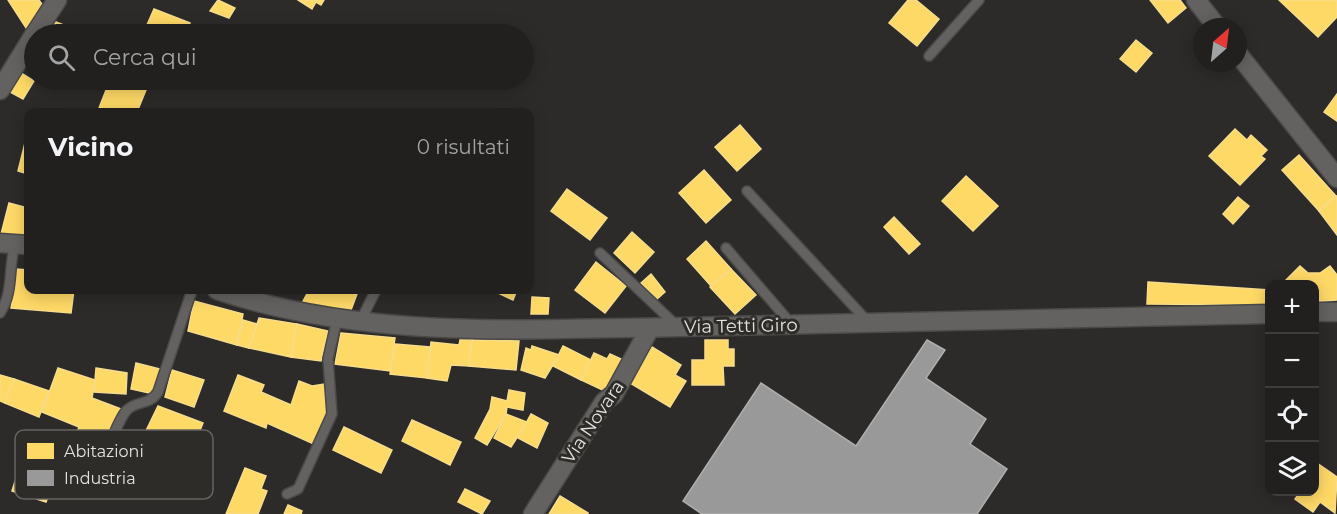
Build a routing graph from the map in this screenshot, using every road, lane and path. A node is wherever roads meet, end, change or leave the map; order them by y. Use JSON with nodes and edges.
{"nodes":[{"id":1,"x":979,"y":0,"type":"edge"},
{"id":2,"x":1196,"y":0,"type":"edge"},
{"id":3,"x":54,"y":2,"type":"edge"},
{"id":4,"x":1210,"y":18,"type":"edge"},
{"id":5,"x":41,"y":24,"type":"edge"},
{"id":6,"x":24,"y":52,"type":"edge"},
{"id":7,"x":929,"y":56,"type":"dead end"},
{"id":8,"x":1247,"y":65,"type":"edge"},
{"id":9,"x":0,"y":90,"type":"edge"},
{"id":10,"x":1337,"y":178,"type":"edge"},
{"id":11,"x":747,"y":191,"type":"dead end"},
{"id":12,"x":15,"y":244,"type":"edge"},
{"id":13,"x":726,"y":248,"type":"dead end"},
{"id":14,"x":600,"y":253,"type":"dead end"},
{"id":15,"x":191,"y":294,"type":"edge"},
{"id":16,"x":231,"y":294,"type":"edge"},
{"id":17,"x":374,"y":294,"type":"edge"},
{"id":18,"x":1319,"y":312,"type":"edge"},
{"id":19,"x":1337,"y":312,"type":"edge"},
{"id":20,"x":0,"y":313,"type":"edge"},
{"id":21,"x":1265,"y":314,"type":"edge"},
{"id":22,"x":337,"y":319,"type":"junction"},
{"id":23,"x":360,"y":322,"type":"junction"},
{"id":24,"x":870,"y":324,"type":"junction"},
{"id":25,"x":793,"y":326,"type":"junction"},
{"id":26,"x":678,"y":327,"type":"junction"},
{"id":27,"x":650,"y":328,"type":"junction"},
{"id":28,"x":116,"y":430,"type":"edge"},
{"id":29,"x":287,"y":494,"type":"dead end"},
{"id":30,"x":533,"y":514,"type":"edge"}],
"edges":[{"from":1,"to":7,"type":"lane"},
{"from":2,"to":4,"type":"street"},
{"from":3,"to":5,"type":"street"},
{"from":6,"to":9,"type":"street"},
{"from":8,"to":10,"type":"street"},
{"from":11,"to":24,"type":"lane"},
{"from":12,"to":20,"type":"lane"},
{"from":13,"to":25,"type":"lane"},
{"from":14,"to":26,"type":"lane"},
{"from":15,"to":28,"type":"lane"},
{"from":16,"to":22,"type":"street","name":"Via Tetti Giro"},
{"from":17,"to":23,"type":"lane"},
{"from":18,"to":19,"type":"street"},
{"from":21,"to":24,"type":"street","name":"Via Tetti Giro"},
{"from":22,"to":23,"type":"street","name":"Via Tetti Giro"},
{"from":22,"to":29,"type":"lane"},
{"from":23,"to":27,"type":"street","name":"Via Tetti Giro"},
{"from":24,"to":25,"type":"street","name":"Via Tetti Giro"},
{"from":25,"to":26,"type":"street","name":"Via Tetti Giro"},
{"from":26,"to":27,"type":"street","name":"Via Tetti Giro"},
{"from":27,"to":30,"type":"street","name":"Via Novara"}]}
